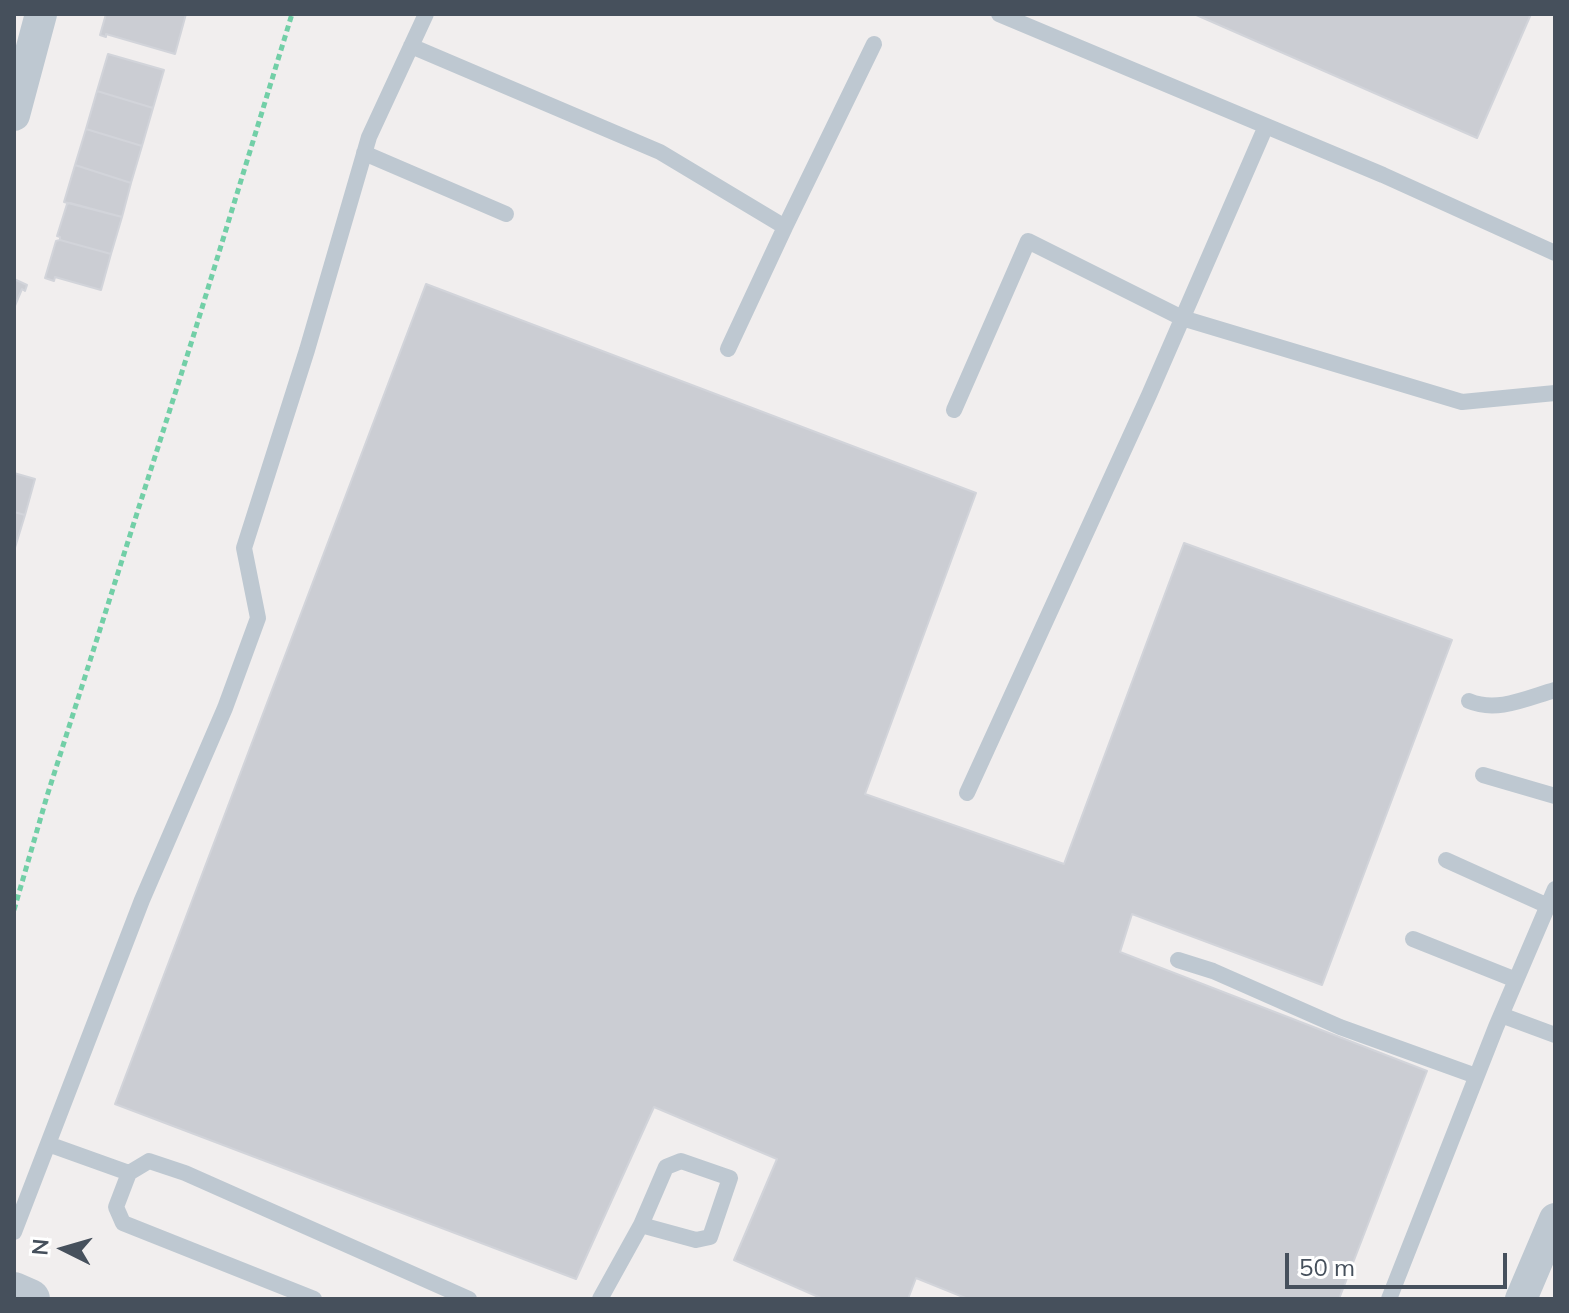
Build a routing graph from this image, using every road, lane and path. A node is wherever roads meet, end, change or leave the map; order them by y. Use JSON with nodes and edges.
{"nodes":[{"id":1,"x":41,"y":14,"type":"edge"},
{"id":2,"x":292,"y":14,"type":"edge"},
{"id":3,"x":426,"y":14,"type":"edge"},
{"id":4,"x":999,"y":14,"type":"edge"},
{"id":5,"x":874,"y":44,"type":"dead end"},
{"id":6,"x":411,"y":46,"type":"junction"},
{"id":7,"x":14,"y":115,"type":"edge"},
{"id":8,"x":1266,"y":126,"type":"junction"},
{"id":9,"x":364,"y":153,"type":"junction"},
{"id":10,"x":506,"y":214,"type":"dead end"},
{"id":11,"x":785,"y":227,"type":"junction"},
{"id":12,"x":1555,"y":253,"type":"edge"},
{"id":13,"x":1182,"y":318,"type":"junction"},
{"id":14,"x":728,"y":349,"type":"dead end"},
{"id":15,"x":1555,"y":393,"type":"edge"},
{"id":16,"x":954,"y":410,"type":"dead end"},
{"id":17,"x":1555,"y":690,"type":"edge"},
{"id":18,"x":1469,"y":701,"type":"dead end"},
{"id":19,"x":1483,"y":775,"type":"dead end"},
{"id":20,"x":967,"y":793,"type":"dead end"},
{"id":21,"x":1555,"y":796,"type":"edge"},
{"id":22,"x":1446,"y":860,"type":"dead end"},
{"id":23,"x":1555,"y":889,"type":"edge"},
{"id":24,"x":1548,"y":906,"type":"junction"},
{"id":25,"x":14,"y":910,"type":"edge"},
{"id":26,"x":1413,"y":939,"type":"dead end"},
{"id":27,"x":1178,"y":960,"type":"dead end"},
{"id":28,"x":1516,"y":980,"type":"junction"},
{"id":29,"x":1501,"y":1015,"type":"junction"},
{"id":30,"x":1555,"y":1035,"type":"edge"},
{"id":31,"x":1476,"y":1076,"type":"junction"},
{"id":32,"x":48,"y":1144,"type":"junction"},
{"id":33,"x":129,"y":1173,"type":"junction"},
{"id":34,"x":1555,"y":1219,"type":"edge"},
{"id":35,"x":641,"y":1225,"type":"junction"},
{"id":36,"x":14,"y":1232,"type":"edge"},
{"id":37,"x":14,"y":1292,"type":"edge"},
{"id":38,"x":30,"y":1299,"type":"edge"},
{"id":39,"x":314,"y":1299,"type":"edge"},
{"id":40,"x":469,"y":1299,"type":"edge"},
{"id":41,"x":600,"y":1299,"type":"edge"},
{"id":42,"x":1389,"y":1299,"type":"edge"},
{"id":43,"x":1521,"y":1299,"type":"edge"}],
"edges":[{"from":1,"to":7,"type":"street"},
{"from":2,"to":25,"type":"path"},
{"from":3,"to":6,"type":"lane"},
{"from":4,"to":8,"type":"lane"},
{"from":5,"to":11,"type":"lane"},
{"from":6,"to":9,"type":"lane"},
{"from":6,"to":11,"type":"lane"},
{"from":8,"to":12,"type":"lane"},
{"from":8,"to":13,"type":"lane"},
{"from":9,"to":10,"type":"lane"},
{"from":9,"to":32,"type":"lane"},
{"from":11,"to":14,"type":"lane"},
{"from":13,"to":15,"type":"lane"},
{"from":13,"to":16,"type":"lane"},
{"from":13,"to":20,"type":"lane"},
{"from":17,"to":18,"type":"lane"},
{"from":19,"to":21,"type":"lane"},
{"from":22,"to":24,"type":"lane"},
{"from":23,"to":24,"type":"lane"},
{"from":24,"to":28,"type":"lane"},
{"from":26,"to":28,"type":"lane"},
{"from":27,"to":31,"type":"lane"},
{"from":28,"to":29,"type":"lane"},
{"from":29,"to":30,"type":"lane"},
{"from":29,"to":31,"type":"lane"},
{"from":31,"to":42,"type":"lane"},
{"from":32,"to":33,"type":"lane"},
{"from":32,"to":36,"type":"lane"},
{"from":33,"to":39,"type":"lane"},
{"from":33,"to":40,"type":"lane"},
{"from":34,"to":43,"type":"street"},
{"from":35,"to":35,"type":"lane"},
{"from":35,"to":41,"type":"lane"},
{"from":37,"to":38,"type":"street"}]}
